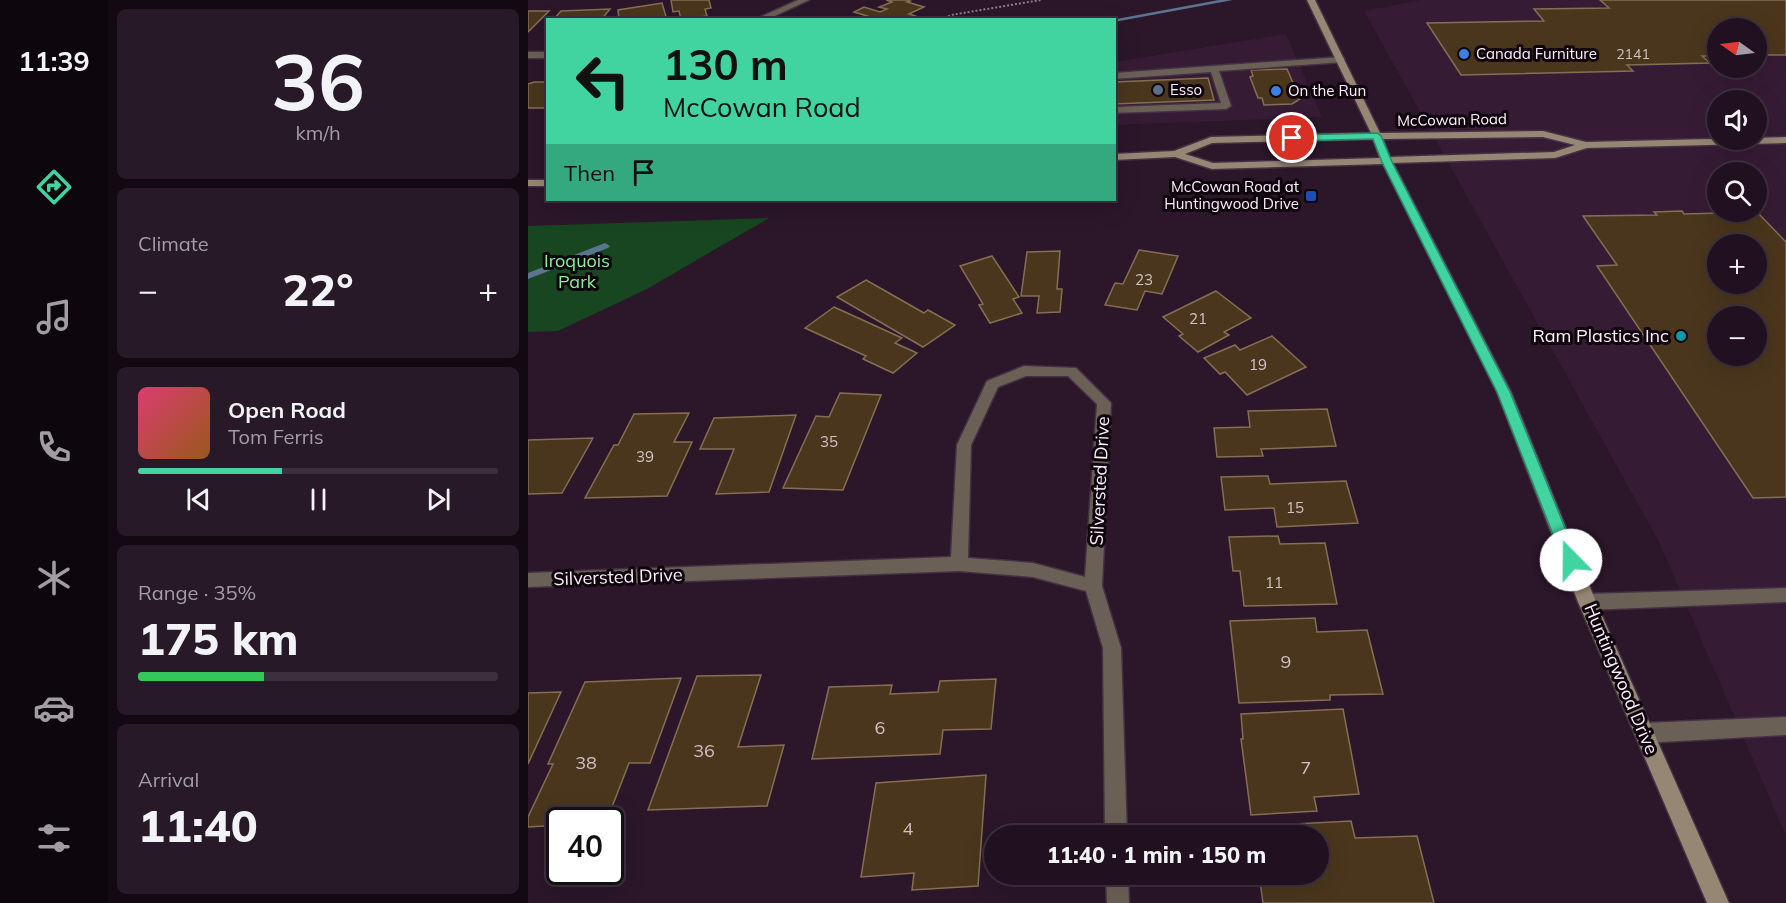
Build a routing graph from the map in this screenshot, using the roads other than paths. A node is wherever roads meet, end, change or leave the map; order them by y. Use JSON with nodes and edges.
{"nodes":[{"id":1,"x":805,"y":0,"type":"edge"},
{"id":2,"x":1311,"y":0,"type":"edge"},
{"id":3,"x":763,"y":18,"type":"edge"},
{"id":4,"x":528,"y":55,"type":"edge"},
{"id":5,"x":546,"y":55,"type":"edge"},
{"id":6,"x":1341,"y":60,"type":"junction"},
{"id":7,"x":1214,"y":68,"type":"junction"},
{"id":8,"x":1116,"y":76,"type":"edge"},
{"id":9,"x":1116,"y":110,"type":"edge"},
{"id":10,"x":1377,"y":136,"type":"junction"},
{"id":11,"x":1786,"y":141,"type":"edge"},
{"id":12,"x":1586,"y":145,"type":"junction"},
{"id":13,"x":1176,"y":154,"type":"junction"},
{"id":14,"x":1116,"y":157,"type":"edge"},
{"id":15,"x":1387,"y":162,"type":"junction"},
{"id":16,"x":528,"y":183,"type":"edge"},
{"id":17,"x":546,"y":183,"type":"edge"},
{"id":18,"x":959,"y":564,"type":"junction"},
{"id":19,"x":528,"y":580,"type":"edge"},
{"id":20,"x":1094,"y":586,"type":"junction"},
{"id":21,"x":1786,"y":595,"type":"edge"},
{"id":22,"x":1587,"y":602,"type":"junction"},
{"id":23,"x":1786,"y":726,"type":"edge"},
{"id":24,"x":1645,"y":734,"type":"junction"},
{"id":25,"x":1116,"y":825,"type":"edge"},
{"id":26,"x":1117,"y":885,"type":"edge"},
{"id":27,"x":1118,"y":903,"type":"edge"},
{"id":28,"x":1719,"y":903,"type":"edge"}],
"edges":[{"from":1,"to":3,"type":"street"},
{"from":2,"to":6,"type":"main road","name":"Huntingwood Drive"},
{"from":4,"to":5,"type":"street"},
{"from":6,"to":7,"type":"street"},
{"from":6,"to":10,"type":"main road","name":"Huntingwood Drive"},
{"from":7,"to":8,"type":"street"},
{"from":7,"to":9,"type":"street"},
{"from":10,"to":12,"type":"main road","name":"McCowan Road"},
{"from":10,"to":13,"type":"main road","name":"McCowan Road"},
{"from":10,"to":15,"type":"main road","name":"Huntingwood Drive"},
{"from":11,"to":12,"type":"main road","name":"McCowan Road"},
{"from":12,"to":15,"type":"main road","name":"McCowan Road"},
{"from":13,"to":14,"type":"main road","name":"McCowan Road"},
{"from":13,"to":15,"type":"main road","name":"McCowan Road"},
{"from":15,"to":22,"type":"main road","name":"Huntingwood Drive"},
{"from":16,"to":17,"type":"main road"},
{"from":18,"to":19,"type":"street","name":"Silversted Drive"},
{"from":18,"to":20,"type":"street","name":"Silversted Drive"},
{"from":18,"to":20,"type":"street","name":"Silversted Drive"},
{"from":20,"to":25,"type":"street","name":"Silversted Drive"},
{"from":21,"to":22,"type":"street"},
{"from":22,"to":24,"type":"main road","name":"Huntingwood Drive"},
{"from":23,"to":24,"type":"street"},
{"from":24,"to":28,"type":"main road","name":"Huntingwood Drive"},
{"from":26,"to":27,"type":"street"}]}
